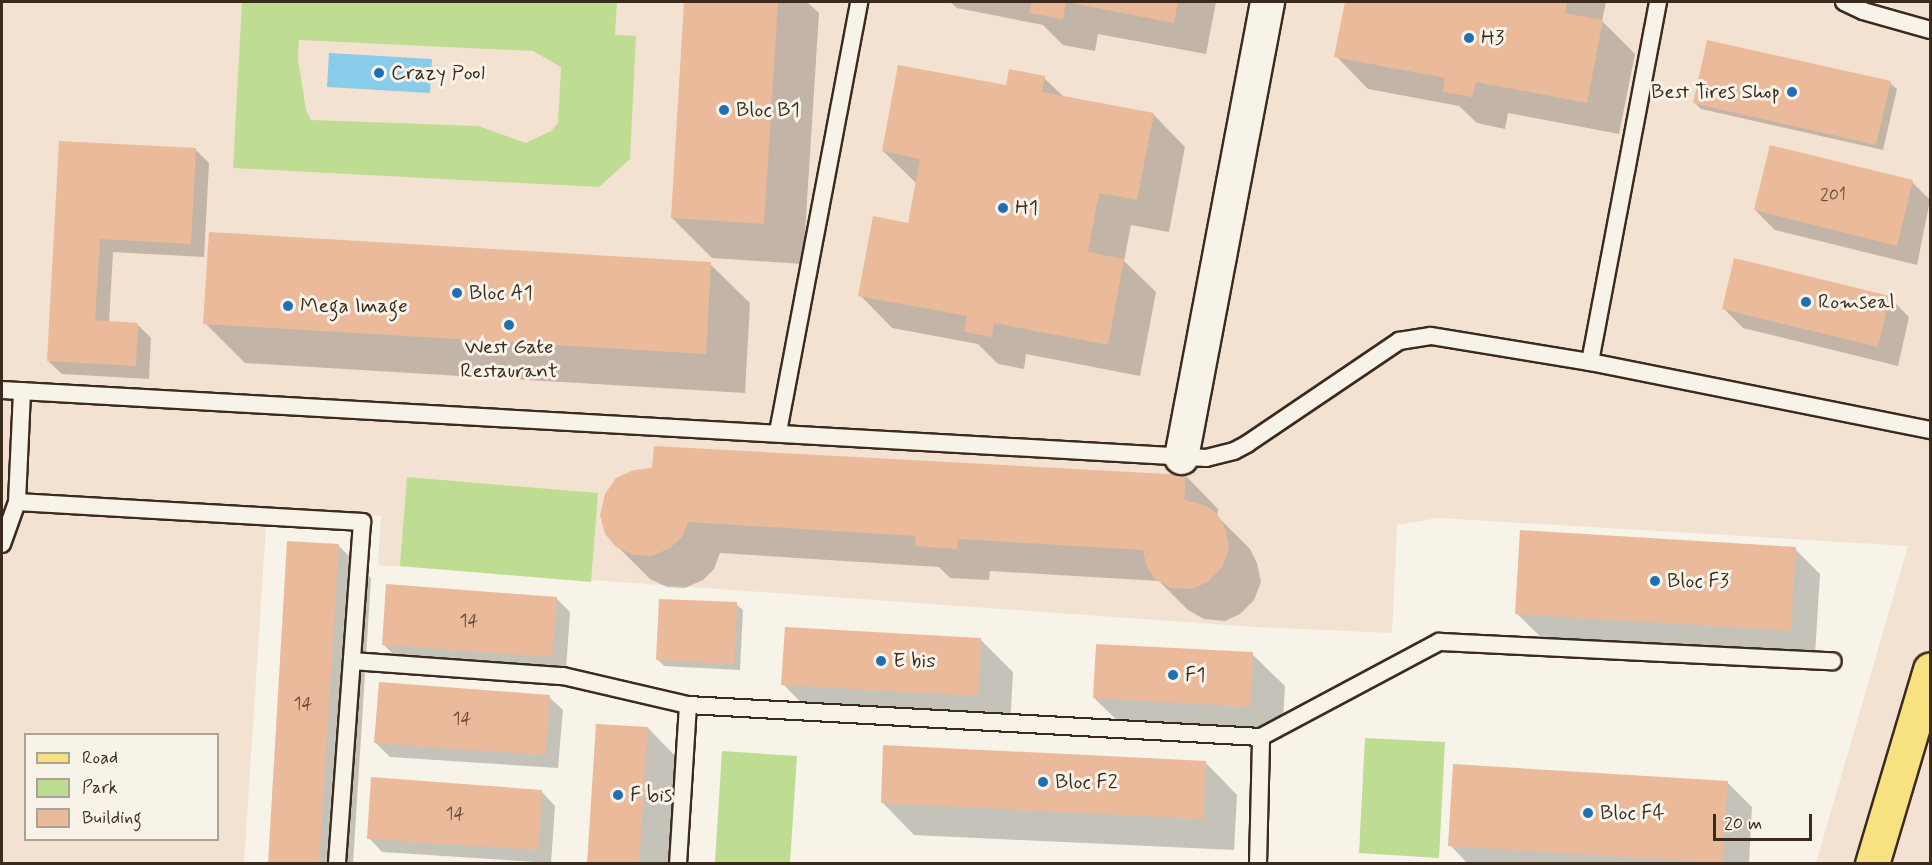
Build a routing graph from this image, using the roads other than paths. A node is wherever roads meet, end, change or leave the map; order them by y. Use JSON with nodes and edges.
{"nodes":[{"id":1,"x":859,"y":2,"type":"edge"},
{"id":2,"x":1267,"y":2,"type":"edge"},
{"id":3,"x":1658,"y":2,"type":"edge"},
{"id":4,"x":1844,"y":2,"type":"edge"},
{"id":5,"x":1930,"y":30,"type":"edge"},
{"id":6,"x":1590,"y":362,"type":"junction"},
{"id":7,"x":2,"y":378,"type":"edge"},
{"id":8,"x":2,"y":390,"type":"edge"},
{"id":9,"x":30,"y":391,"type":"junction"},
{"id":10,"x":1930,"y":430,"type":"edge"},
{"id":11,"x":778,"y":432,"type":"junction"},
{"id":12,"x":1181,"y":457,"type":"junction"},
{"id":13,"x":17,"y":502,"type":"junction"},
{"id":14,"x":2,"y":544,"type":"edge"},
{"id":15,"x":1833,"y":661,"type":"dead end"},
{"id":16,"x":352,"y":662,"type":"junction"},
{"id":17,"x":1930,"y":669,"type":"edge"},
{"id":18,"x":688,"y":705,"type":"junction"},
{"id":19,"x":1261,"y":737,"type":"junction"},
{"id":20,"x":337,"y":864,"type":"edge"},
{"id":21,"x":678,"y":864,"type":"edge"},
{"id":22,"x":1258,"y":864,"type":"edge"},
{"id":23,"x":1872,"y":864,"type":"edge"}],
"edges":[{"from":1,"to":11,"type":"lane"},
{"from":2,"to":12,"type":"street"},
{"from":3,"to":6,"type":"lane"},
{"from":4,"to":5,"type":"lane"},
{"from":6,"to":10,"type":"lane"},
{"from":6,"to":12,"type":"lane"},
{"from":7,"to":9,"type":"lane"},
{"from":8,"to":9,"type":"lane"},
{"from":9,"to":11,"type":"lane"},
{"from":9,"to":13,"type":"lane"},
{"from":11,"to":12,"type":"lane"},
{"from":13,"to":14,"type":"lane"},
{"from":13,"to":16,"type":"lane"},
{"from":15,"to":19,"type":"lane"},
{"from":16,"to":18,"type":"lane"},
{"from":16,"to":20,"type":"lane"},
{"from":17,"to":23,"type":"main road"},
{"from":18,"to":19,"type":"lane"},
{"from":18,"to":21,"type":"lane"},
{"from":19,"to":22,"type":"lane"}]}
